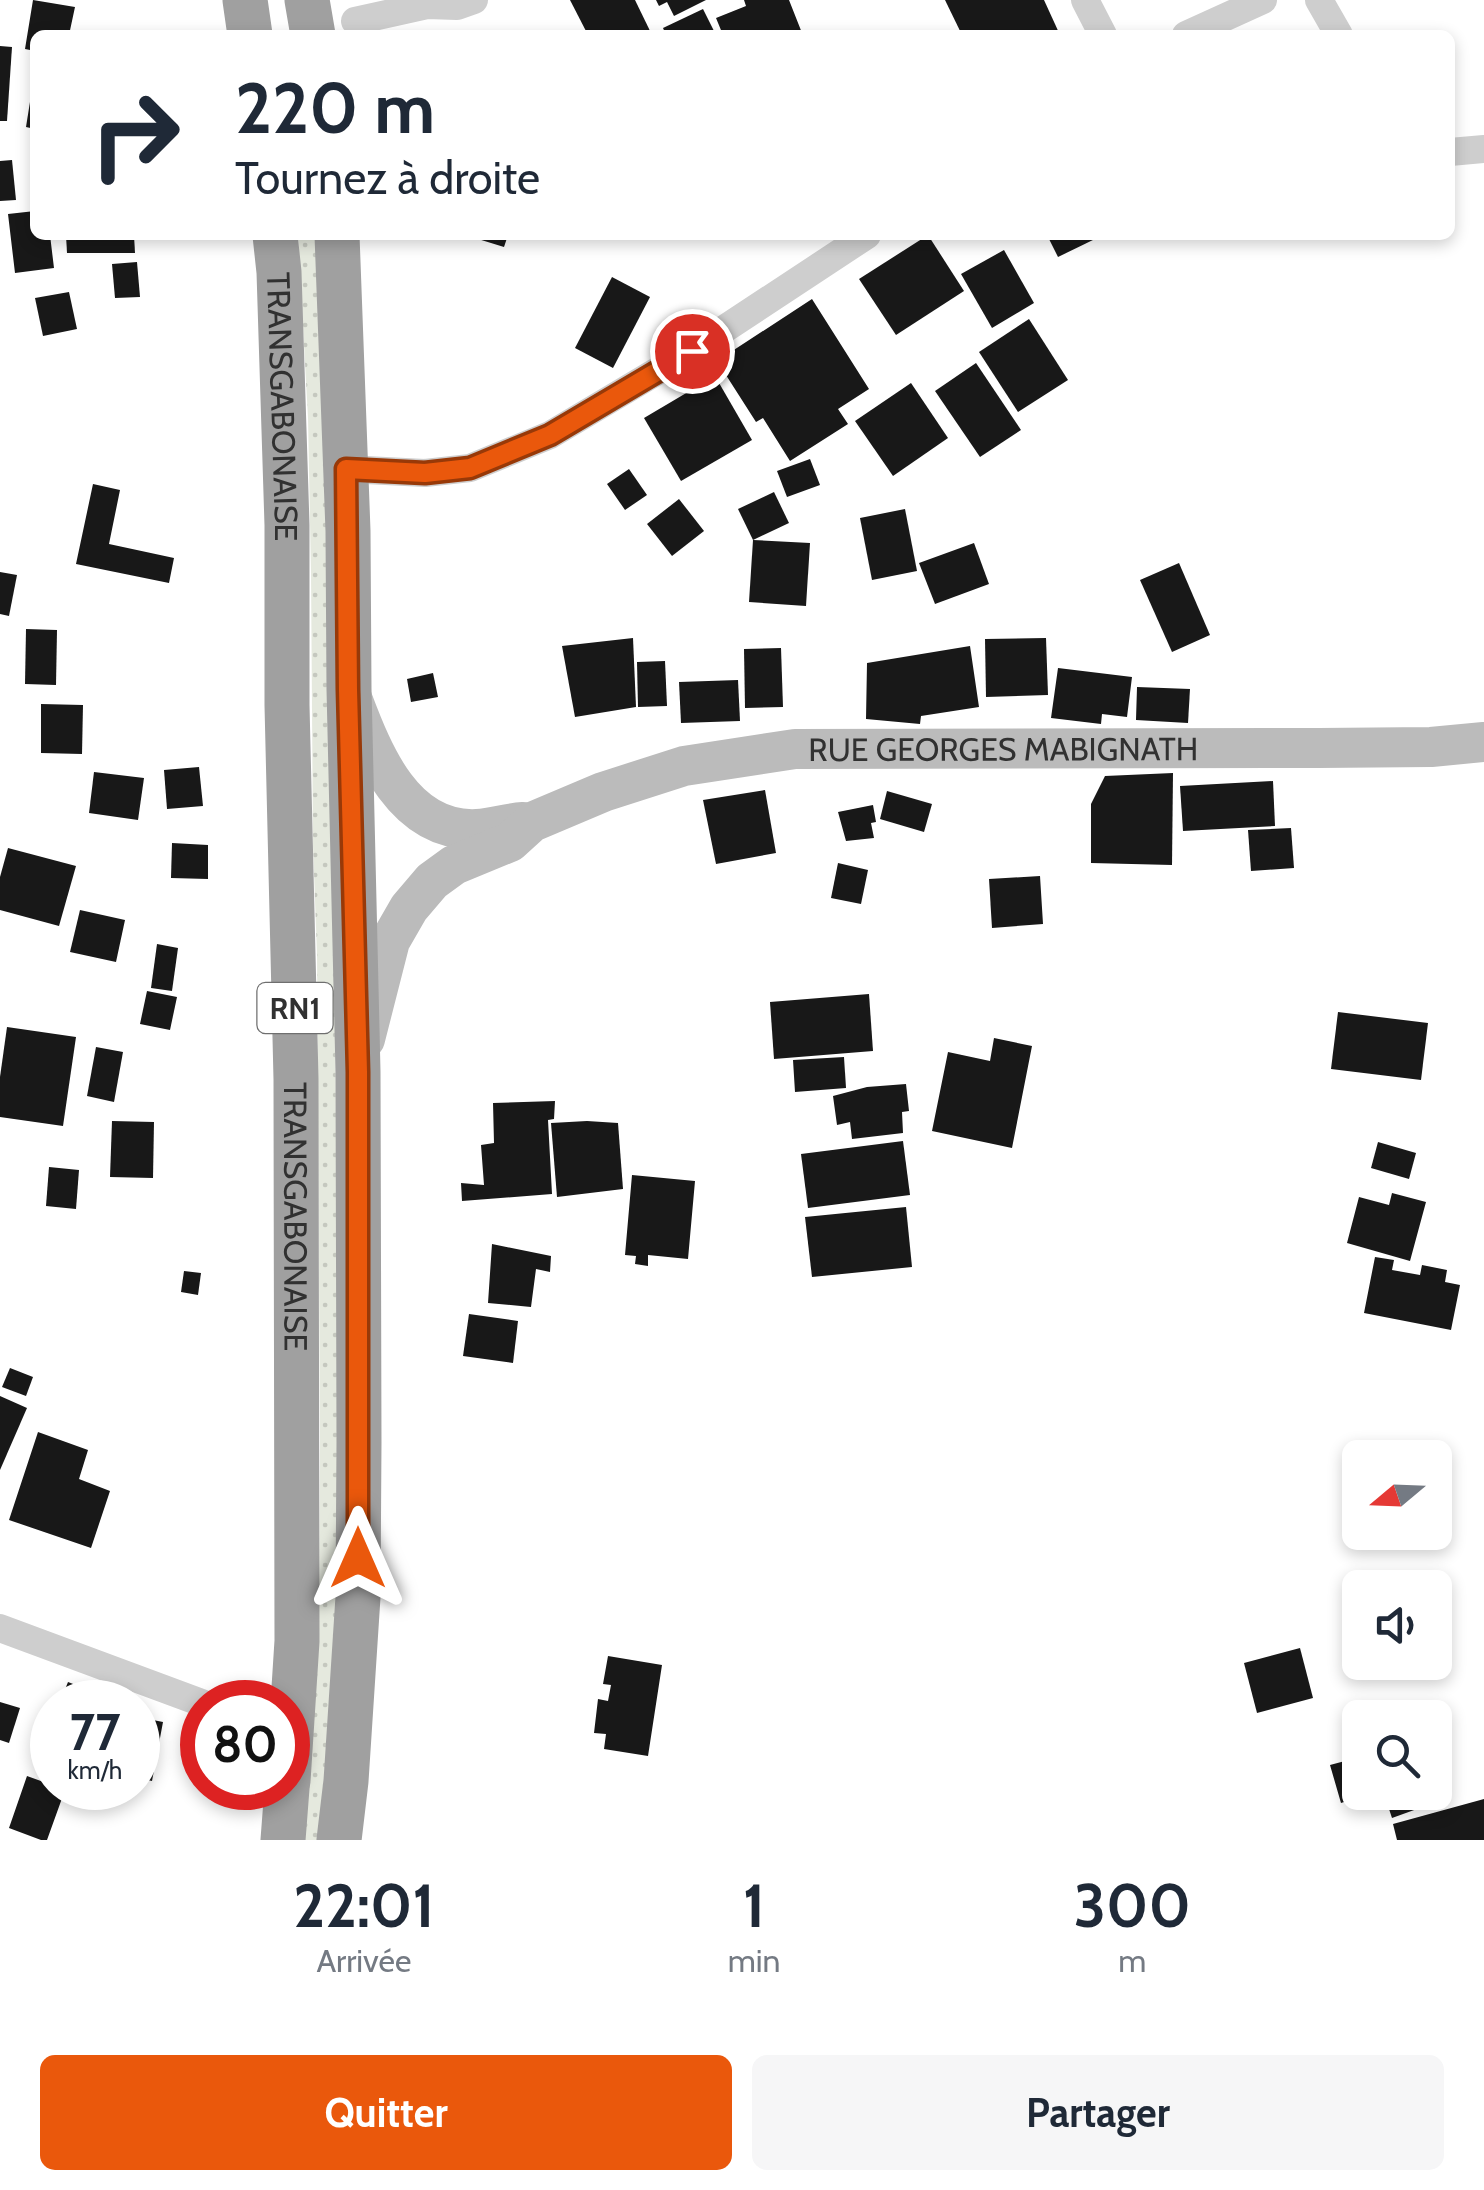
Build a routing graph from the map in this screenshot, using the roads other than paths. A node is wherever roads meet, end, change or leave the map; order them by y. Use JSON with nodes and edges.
{"nodes":[{"id":1,"x":245,"y":0,"type":"edge"},
{"id":2,"x":306,"y":0,"type":"edge"},
{"id":3,"x":474,"y":0,"type":"edge"},
{"id":4,"x":1085,"y":0,"type":"edge"},
{"id":5,"x":1263,"y":0,"type":"edge"},
{"id":6,"x":1318,"y":0,"type":"edge"},
{"id":7,"x":356,"y":20,"type":"dead end"},
{"id":8,"x":249,"y":30,"type":"edge"},
{"id":9,"x":311,"y":30,"type":"edge"},
{"id":10,"x":1100,"y":30,"type":"edge"},
{"id":11,"x":1197,"y":30,"type":"edge"},
{"id":12,"x":1336,"y":30,"type":"edge"},
{"id":13,"x":1484,"y":149,"type":"edge"},
{"id":14,"x":1455,"y":152,"type":"edge"},
{"id":15,"x":276,"y":240,"type":"edge"},
{"id":16,"x":337,"y":240,"type":"edge"},
{"id":17,"x":859,"y":240,"type":"edge"},
{"id":18,"x":346,"y":469,"type":"junction"},
{"id":19,"x":348,"y":690,"type":"junction"},
{"id":20,"x":1484,"y":742,"type":"edge"},
{"id":21,"x":532,"y":822,"type":"junction"},
{"id":22,"x":358,"y":1072,"type":"junction"},
{"id":23,"x":0,"y":1628,"type":"edge"},
{"id":24,"x":294,"y":1680,"type":"edge"},
{"id":25,"x":180,"y":1695,"type":"edge"},
{"id":26,"x":285,"y":1810,"type":"edge"},
{"id":27,"x":282,"y":1840,"type":"edge"},
{"id":28,"x":339,"y":1840,"type":"edge"}],
"edges":[{"from":1,"to":8,"type":"highway"},
{"from":2,"to":9,"type":"highway"},
{"from":3,"to":7,"type":"street"},
{"from":4,"to":10,"type":"street"},
{"from":5,"to":11,"type":"street"},
{"from":6,"to":12,"type":"street"},
{"from":13,"to":14,"type":"street"},
{"from":15,"to":24,"type":"highway","name":"TRANSGABONAISE","number":"RN1"},
{"from":16,"to":18,"type":"highway","name":"TRANSGABONAISE","number":"RN1"},
{"from":17,"to":18,"type":"street"},
{"from":18,"to":19,"type":"highway","name":"TRANSGABONAISE","number":"RN1"},
{"from":19,"to":21,"type":"main road"},
{"from":19,"to":22,"type":"highway","name":"TRANSGABONAISE","number":"RN1"},
{"from":20,"to":21,"type":"main road","name":"RUE GEORGES MABIGNATH"},
{"from":21,"to":22,"type":"main road"},
{"from":22,"to":28,"type":"highway","name":"TRANSGABONAISE","number":"RN1"},
{"from":23,"to":25,"type":"street"},
{"from":26,"to":27,"type":"highway","name":"TRANSGABONAISE","number":"RN1"}]}
